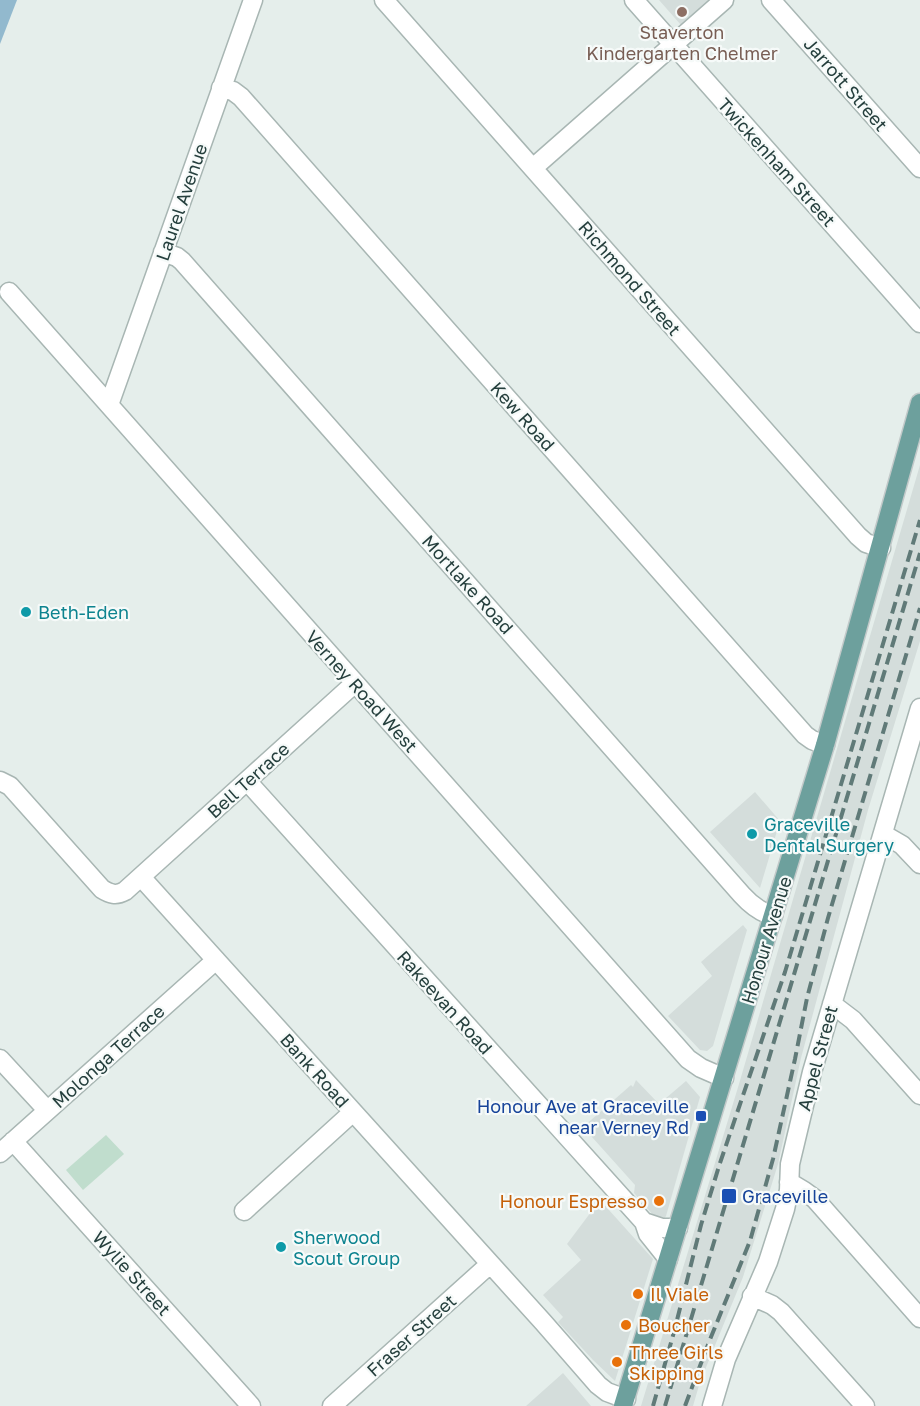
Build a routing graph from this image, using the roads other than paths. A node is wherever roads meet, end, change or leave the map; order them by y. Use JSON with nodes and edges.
{"nodes":[{"id":1,"x":253,"y":0,"type":"edge"},
{"id":2,"x":384,"y":0,"type":"edge"},
{"id":3,"x":634,"y":0,"type":"edge"},
{"id":4,"x":724,"y":0,"type":"edge"},
{"id":5,"x":771,"y":0,"type":"edge"},
{"id":6,"x":673,"y":45,"type":"junction"},
{"id":7,"x":221,"y":88,"type":"junction"},
{"id":8,"x":533,"y":168,"type":"junction"},
{"id":9,"x":920,"y":168,"type":"edge"},
{"id":10,"x":164,"y":252,"type":"junction"},
{"id":11,"x":9,"y":292,"type":"dead end"},
{"id":12,"x":920,"y":323,"type":"edge"},
{"id":13,"x":920,"y":403,"type":"edge"},
{"id":14,"x":109,"y":405,"type":"junction"},
{"id":15,"x":880,"y":548,"type":"junction"},
{"id":16,"x":355,"y":683,"type":"junction"},
{"id":17,"x":920,"y":708,"type":"edge"},
{"id":18,"x":825,"y":745,"type":"junction"},
{"id":19,"x":0,"y":781,"type":"edge"},
{"id":20,"x":247,"y":781,"type":"junction"},
{"id":21,"x":883,"y":834,"type":"junction"},
{"id":22,"x":920,"y":864,"type":"edge"},
{"id":23,"x":141,"y":877,"type":"junction"},
{"id":24,"x":773,"y":916,"type":"junction"},
{"id":25,"x":216,"y":960,"type":"junction"},
{"id":26,"x":832,"y":1004,"type":"junction"},
{"id":27,"x":0,"y":1059,"type":"edge"},
{"id":28,"x":724,"y":1078,"type":"junction"},
{"id":29,"x":920,"y":1095,"type":"edge"},
{"id":30,"x":47,"y":1110,"type":"junction"},
{"id":31,"x":353,"y":1112,"type":"junction"},
{"id":32,"x":7,"y":1147,"type":"edge"},
{"id":33,"x":789,"y":1182,"type":"junction"},
{"id":34,"x":244,"y":1210,"type":"dead end"},
{"id":35,"x":644,"y":1222,"type":"junction"},
{"id":36,"x":678,"y":1228,"type":"junction"},
{"id":37,"x":668,"y":1259,"type":"junction"},
{"id":38,"x":490,"y":1264,"type":"junction"},
{"id":39,"x":752,"y":1296,"type":"junction"},
{"id":40,"x":920,"y":1318,"type":"edge"},
{"id":41,"x":625,"y":1402,"type":"edge"},
{"id":42,"x":251,"y":1406,"type":"edge"},
{"id":43,"x":332,"y":1406,"type":"edge"},
{"id":44,"x":712,"y":1406,"type":"edge"},
{"id":45,"x":865,"y":1406,"type":"edge"}],
"edges":[{"from":1,"to":7,"type":"street","name":"Laurel Avenue"},
{"from":2,"to":8,"type":"street","name":"Richmond Street"},
{"from":3,"to":6,"type":"street","name":"Twickenham Street"},
{"from":4,"to":6,"type":"street"},
{"from":5,"to":9,"type":"street","name":"Jarrott Street"},
{"from":6,"to":8,"type":"street"},
{"from":6,"to":12,"type":"street","name":"Twickenham Street"},
{"from":7,"to":10,"type":"street","name":"Laurel Avenue"},
{"from":7,"to":18,"type":"street","name":"Kew Road"},
{"from":8,"to":15,"type":"street","name":"Richmond Street"},
{"from":10,"to":14,"type":"street","name":"Laurel Avenue"},
{"from":10,"to":24,"type":"street","name":"Mortlake Road"},
{"from":11,"to":14,"type":"street","name":"Verney Road West"},
{"from":13,"to":15,"type":"main road","name":"Honour Avenue"},
{"from":14,"to":16,"type":"street","name":"Verney Road West"},
{"from":15,"to":18,"type":"main road","name":"Honour Avenue"},
{"from":16,"to":20,"type":"street","name":"Bell Terrace"},
{"from":16,"to":28,"type":"street","name":"Verney Road West"},
{"from":17,"to":21,"type":"street","name":"Appel Street"},
{"from":18,"to":24,"type":"main road","name":"Honour Avenue"},
{"from":19,"to":23,"type":"street"},
{"from":20,"to":23,"type":"street","name":"Bell Terrace"},
{"from":20,"to":35,"type":"street","name":"Rakeevan Road"},
{"from":21,"to":22,"type":"street"},
{"from":21,"to":26,"type":"street","name":"Appel Street"},
{"from":23,"to":25,"type":"street","name":"Bank Road"},
{"from":24,"to":28,"type":"main road","name":"Honour Avenue"},
{"from":25,"to":30,"type":"street","name":"Molonga Terrace"},
{"from":25,"to":31,"type":"street","name":"Bank Road"},
{"from":26,"to":29,"type":"street"},
{"from":26,"to":33,"type":"street","name":"Appel Street"},
{"from":27,"to":30,"type":"street"},
{"from":28,"to":36,"type":"main road","name":"Honour Avenue"},
{"from":30,"to":32,"type":"street","name":"Molonga Terrace"},
{"from":31,"to":34,"type":"street"},
{"from":31,"to":38,"type":"street","name":"Bank Road"},
{"from":32,"to":42,"type":"street","name":"Wylie Street"},
{"from":33,"to":39,"type":"street","name":"Appel Street"},
{"from":33,"to":40,"type":"street"},
{"from":35,"to":36,"type":"street"},
{"from":35,"to":37,"type":"street","name":"Rakeevan Road"},
{"from":36,"to":37,"type":"main road","name":"Honour Avenue"},
{"from":37,"to":41,"type":"main road","name":"Honour Avenue"},
{"from":38,"to":41,"type":"street","name":"Bank Road"},
{"from":38,"to":43,"type":"street","name":"Fraser Street"},
{"from":39,"to":44,"type":"street","name":"Appel Street"},
{"from":39,"to":45,"type":"street"}]}
